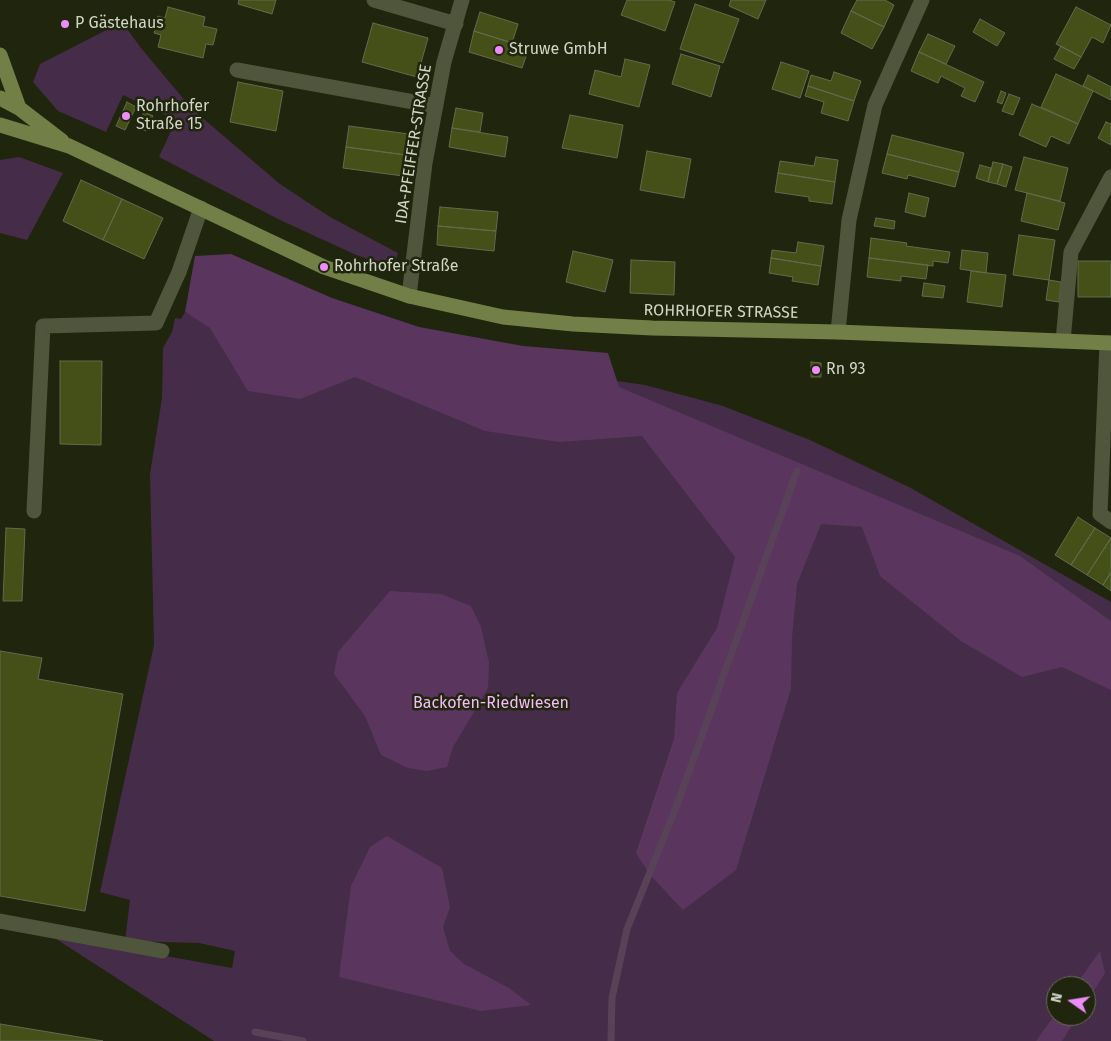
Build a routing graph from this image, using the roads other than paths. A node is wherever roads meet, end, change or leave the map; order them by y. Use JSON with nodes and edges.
{"nodes":[{"id":1,"x":374,"y":0,"type":"edge"},
{"id":2,"x":462,"y":0,"type":"edge"},
{"id":3,"x":922,"y":0,"type":"edge"},
{"id":4,"x":456,"y":24,"type":"junction"},
{"id":5,"x":0,"y":55,"type":"edge"},
{"id":6,"x":238,"y":70,"type":"dead end"},
{"id":7,"x":0,"y":98,"type":"edge"},
{"id":8,"x":436,"y":106,"type":"junction"},
{"id":9,"x":18,"y":108,"type":"junction"},
{"id":10,"x":3,"y":129,"type":"edge"},
{"id":11,"x":69,"y":146,"type":"junction"},
{"id":12,"x":1111,"y":177,"type":"edge"},
{"id":13,"x":201,"y":208,"type":"junction"},
{"id":14,"x":409,"y":296,"type":"junction"},
{"id":15,"x":838,"y":332,"type":"junction"},
{"id":16,"x":1063,"y":341,"type":"junction"},
{"id":17,"x":1109,"y":343,"type":"edge"},
{"id":18,"x":34,"y":511,"type":"dead end"},
{"id":19,"x":1111,"y":522,"type":"edge"},
{"id":20,"x":0,"y":921,"type":"edge"},
{"id":21,"x":162,"y":951,"type":"dead end"}],
"edges":[{"from":1,"to":4,"type":"street"},
{"from":2,"to":4,"type":"street","name":"IDA-PFEIFFER-STRASSE"},
{"from":3,"to":15,"type":"street"},
{"from":4,"to":8,"type":"street","name":"IDA-PFEIFFER-STRASSE"},
{"from":5,"to":9,"type":"main road"},
{"from":6,"to":8,"type":"street"},
{"from":7,"to":9,"type":"main road","name":"ROHRHOFER STRASSE"},
{"from":8,"to":14,"type":"street","name":"IDA-PFEIFFER-STRASSE"},
{"from":9,"to":11,"type":"main road","name":"ROHRHOFER STRASSE"},
{"from":10,"to":11,"type":"main road","name":"ROHRHOFER STRASSE"},
{"from":11,"to":13,"type":"main road","name":"ROHRHOFER STRASSE"},
{"from":12,"to":16,"type":"street"},
{"from":13,"to":14,"type":"main road","name":"ROHRHOFER STRASSE"},
{"from":13,"to":18,"type":"street"},
{"from":14,"to":15,"type":"main road","name":"ROHRHOFER STRASSE"},
{"from":15,"to":16,"type":"main road","name":"ROHRHOFER STRASSE"},
{"from":16,"to":17,"type":"main road","name":"ROHRHOFER STRASSE"},
{"from":17,"to":19,"type":"street","name":"ROHRHOFER STRASSE"},
{"from":20,"to":21,"type":"street"}]}
